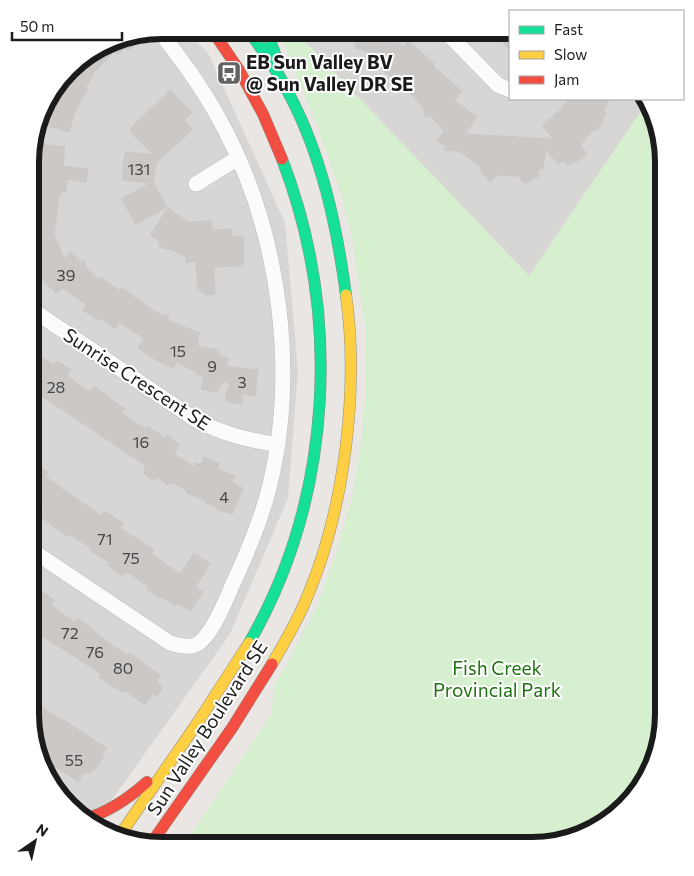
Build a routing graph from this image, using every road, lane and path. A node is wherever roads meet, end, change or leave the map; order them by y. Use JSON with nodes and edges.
{"nodes":[{"id":1,"x":166,"y":39,"type":"edge"},
{"id":2,"x":218,"y":39,"type":"edge"},
{"id":3,"x":254,"y":39,"type":"edge"},
{"id":4,"x":270,"y":39,"type":"edge"},
{"id":5,"x":453,"y":39,"type":"edge"},
{"id":6,"x":283,"y":82,"type":"junction"},
{"id":7,"x":509,"y":90,"type":"edge"},
{"id":8,"x":238,"y":158,"type":"junction"},
{"id":9,"x":196,"y":184,"type":"dead end"},
{"id":10,"x":39,"y":314,"type":"edge"},
{"id":11,"x":278,"y":445,"type":"junction"},
{"id":12,"x":39,"y":555,"type":"edge"},
{"id":13,"x":171,"y":761,"type":"junction"},
{"id":14,"x":94,"y":816,"type":"edge"},
{"id":15,"x":122,"y":831,"type":"edge"},
{"id":16,"x":156,"y":837,"type":"edge"}],
"edges":[{"from":1,"to":8,"type":"street"},
{"from":2,"to":13,"type":"main road","name":"Sun Valley Boulevard SE"},
{"from":3,"to":6,"type":"main road","name":"Sun Valley Boulevard SE"},
{"from":4,"to":6,"type":"main road"},
{"from":5,"to":7,"type":"street"},
{"from":6,"to":16,"type":"main road","name":"Sun Valley Boulevard SE"},
{"from":8,"to":9,"type":"street"},
{"from":8,"to":11,"type":"street"},
{"from":10,"to":11,"type":"street","name":"Sunrise Crescent SE"},
{"from":11,"to":12,"type":"street"},
{"from":13,"to":14,"type":"main road"},
{"from":13,"to":15,"type":"main road","name":"Sun Valley Boulevard SE"}]}
